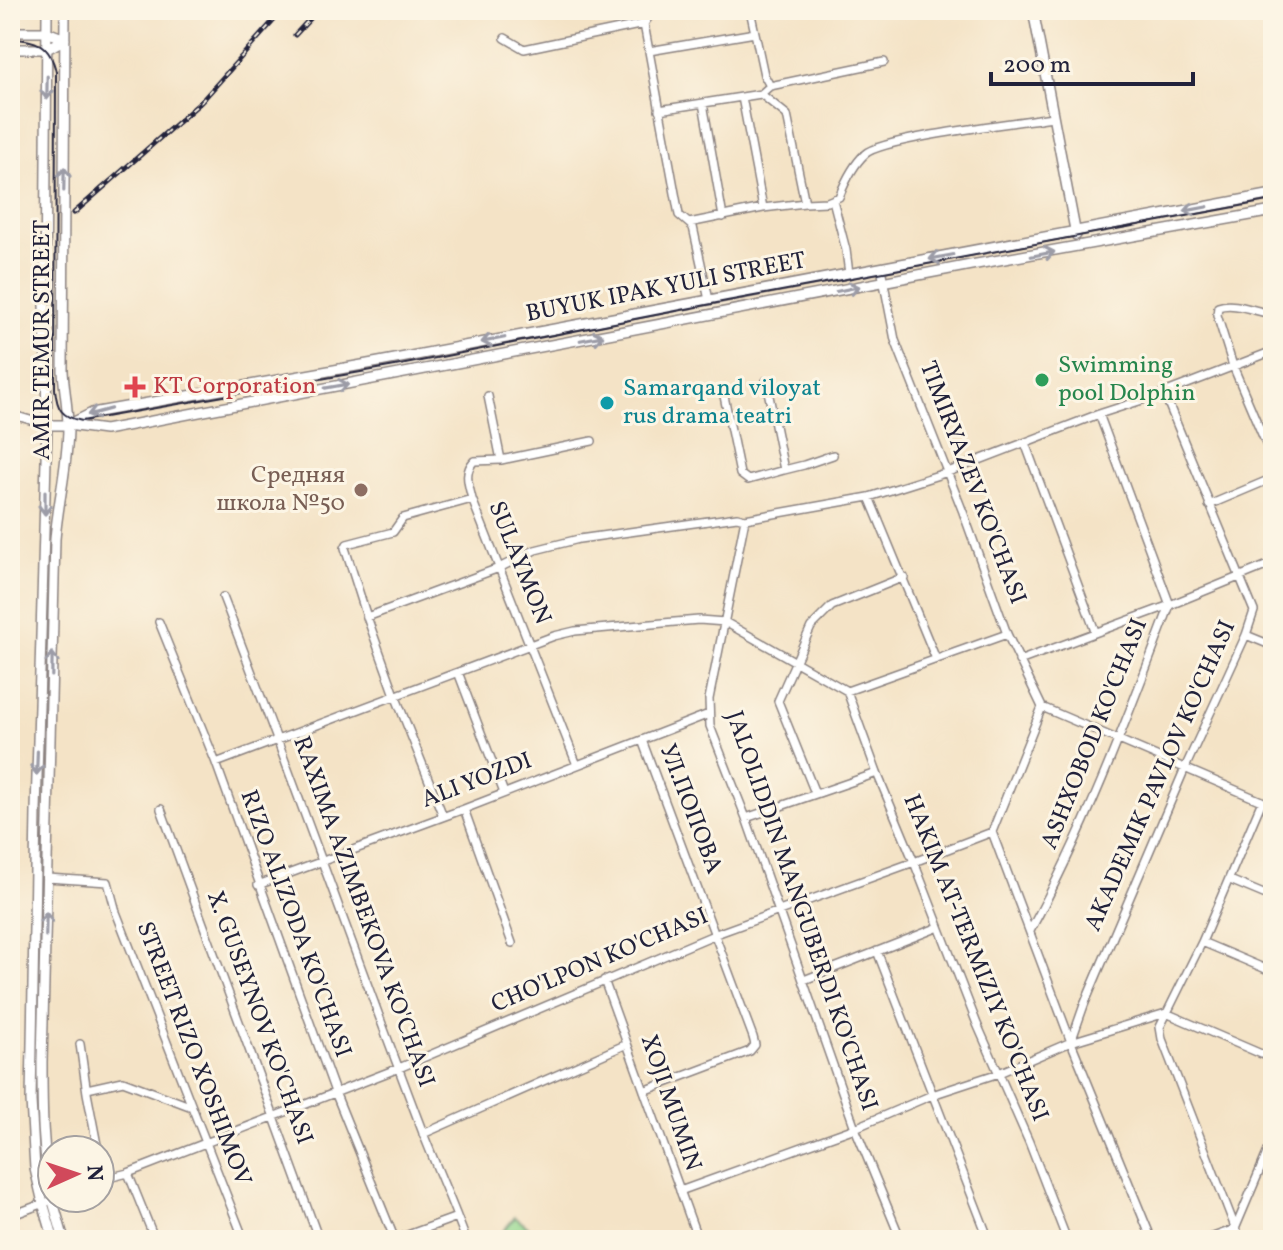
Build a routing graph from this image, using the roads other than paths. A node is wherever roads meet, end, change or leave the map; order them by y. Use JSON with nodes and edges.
{"nodes":[{"id":1,"x":47,"y":10,"type":"edge"},
{"id":2,"x":65,"y":10,"type":"edge"},
{"id":3,"x":653,"y":10,"type":"edge"},
{"id":4,"x":750,"y":10,"type":"edge"},
{"id":5,"x":1033,"y":10,"type":"edge"},
{"id":6,"x":644,"y":24,"type":"junction"},
{"id":7,"x":10,"y":32,"type":"edge"},
{"id":8,"x":47,"y":32,"type":"junction"},
{"id":9,"x":755,"y":33,"type":"junction"},
{"id":10,"x":505,"y":38,"type":"dead end"},
{"id":11,"x":65,"y":39,"type":"junction"},
{"id":12,"x":10,"y":49,"type":"edge"},
{"id":13,"x":47,"y":49,"type":"junction"},
{"id":14,"x":649,"y":51,"type":"junction"},
{"id":15,"x":884,"y":62,"type":"dead end"},
{"id":16,"x":770,"y":86,"type":"junction"},
{"id":17,"x":761,"y":94,"type":"junction"},
{"id":18,"x":742,"y":97,"type":"junction"},
{"id":19,"x":703,"y":103,"type":"junction"},
{"id":20,"x":659,"y":110,"type":"junction"},
{"id":21,"x":1053,"y":117,"type":"junction"},
{"id":22,"x":1273,"y":194,"type":"edge"},
{"id":23,"x":833,"y":200,"type":"junction"},
{"id":24,"x":805,"y":203,"type":"junction"},
{"id":25,"x":763,"y":208,"type":"junction"},
{"id":26,"x":1273,"y":211,"type":"edge"},
{"id":27,"x":723,"y":217,"type":"junction"},
{"id":28,"x":689,"y":223,"type":"junction"},
{"id":29,"x":1076,"y":232,"type":"junction"},
{"id":30,"x":1078,"y":247,"type":"junction"},
{"id":31,"x":881,"y":268,"type":"junction"},
{"id":32,"x":849,"y":274,"type":"junction"},
{"id":33,"x":883,"y":282,"type":"junction"},
{"id":34,"x":709,"y":300,"type":"junction"},
{"id":35,"x":1273,"y":314,"type":"edge"},
{"id":36,"x":1273,"y":351,"type":"edge"},
{"id":37,"x":1233,"y":366,"type":"junction"},
{"id":38,"x":766,"y":381,"type":"dead end"},
{"id":39,"x":723,"y":391,"type":"dead end"},
{"id":40,"x":1164,"y":393,"type":"junction"},
{"id":41,"x":488,"y":396,"type":"dead end"},
{"id":42,"x":10,"y":414,"type":"edge"},
{"id":43,"x":1099,"y":414,"type":"junction"},
{"id":44,"x":47,"y":425,"type":"junction"},
{"id":45,"x":68,"y":425,"type":"junction"},
{"id":46,"x":592,"y":441,"type":"dead end"},
{"id":47,"x":1025,"y":443,"type":"junction"},
{"id":48,"x":833,"y":455,"type":"dead end"},
{"id":49,"x":501,"y":460,"type":"junction"},
{"id":50,"x":1273,"y":460,"type":"edge"},
{"id":51,"x":784,"y":470,"type":"junction"},
{"id":52,"x":948,"y":472,"type":"junction"},
{"id":53,"x":1273,"y":478,"type":"edge"},
{"id":54,"x":869,"y":497,"type":"junction"},
{"id":55,"x":472,"y":499,"type":"junction"},
{"id":56,"x":1209,"y":505,"type":"junction"},
{"id":57,"x":745,"y":519,"type":"junction"},
{"id":58,"x":1273,"y":563,"type":"edge"},
{"id":59,"x":499,"y":568,"type":"junction"},
{"id":60,"x":904,"y":577,"type":"junction"},
{"id":61,"x":1240,"y":577,"type":"junction"},
{"id":62,"x":223,"y":597,"type":"dead end"},
{"id":63,"x":1170,"y":605,"type":"junction"},
{"id":64,"x":367,"y":617,"type":"junction"},
{"id":65,"x":159,"y":622,"type":"dead end"},
{"id":66,"x":725,"y":622,"type":"junction"},
{"id":67,"x":1095,"y":631,"type":"junction"},
{"id":68,"x":1007,"y":634,"type":"junction"},
{"id":69,"x":1246,"y":635,"type":"junction"},
{"id":70,"x":530,"y":645,"type":"junction"},
{"id":71,"x":1273,"y":646,"type":"edge"},
{"id":72,"x":936,"y":659,"type":"junction"},
{"id":73,"x":1019,"y":661,"type":"junction"},
{"id":74,"x":797,"y":662,"type":"junction"},
{"id":75,"x":458,"y":672,"type":"junction"},
{"id":76,"x":847,"y":691,"type":"junction"},
{"id":77,"x":395,"y":695,"type":"junction"},
{"id":78,"x":1042,"y":707,"type":"junction"},
{"id":79,"x":709,"y":714,"type":"junction"},
{"id":80,"x":278,"y":739,"type":"junction"},
{"id":81,"x":1120,"y":739,"type":"junction"},
{"id":82,"x":642,"y":740,"type":"junction"},
{"id":83,"x":216,"y":763,"type":"junction"},
{"id":84,"x":577,"y":765,"type":"junction"},
{"id":85,"x":1185,"y":768,"type":"junction"},
{"id":86,"x":877,"y":773,"type":"junction"},
{"id":87,"x":504,"y":793,"type":"junction"},
{"id":88,"x":815,"y":793,"type":"junction"},
{"id":89,"x":1262,"y":801,"type":"junction"},
{"id":90,"x":1273,"y":806,"type":"edge"},
{"id":91,"x":161,"y":809,"type":"dead end"},
{"id":92,"x":464,"y":809,"type":"junction"},
{"id":93,"x":443,"y":816,"type":"junction"},
{"id":94,"x":746,"y":818,"type":"junction"},
{"id":95,"x":992,"y":832,"type":"junction"},
{"id":96,"x":321,"y":862,"type":"junction"},
{"id":97,"x":914,"y":862,"type":"junction"},
{"id":98,"x":47,"y":878,"type":"junction"},
{"id":99,"x":1230,"y":880,"type":"junction"},
{"id":100,"x":258,"y":885,"type":"junction"},
{"id":101,"x":1273,"y":898,"type":"edge"},
{"id":102,"x":778,"y":910,"type":"junction"},
{"id":103,"x":939,"y":927,"type":"junction"},
{"id":104,"x":1030,"y":931,"type":"junction"},
{"id":105,"x":716,"y":935,"type":"junction"},
{"id":106,"x":1202,"y":942,"type":"junction"},
{"id":107,"x":512,"y":943,"type":"dead end"},
{"id":108,"x":877,"y":951,"type":"junction"},
{"id":109,"x":40,"y":959,"type":"junction"},
{"id":110,"x":1273,"y":972,"type":"edge"},
{"id":111,"x":604,"y":980,"type":"junction"},
{"id":112,"x":804,"y":980,"type":"junction"},
{"id":113,"x":1166,"y":1013,"type":"junction"},
{"id":114,"x":1071,"y":1042,"type":"junction"},
{"id":115,"x":80,"y":1044,"type":"dead end"},
{"id":116,"x":627,"y":1044,"type":"junction"},
{"id":117,"x":1273,"y":1059,"type":"edge"},
{"id":118,"x":399,"y":1068,"type":"junction"},
{"id":119,"x":999,"y":1073,"type":"junction"},
{"id":120,"x":87,"y":1089,"type":"junction"},
{"id":121,"x":644,"y":1091,"type":"junction"},
{"id":122,"x":335,"y":1092,"type":"junction"},
{"id":123,"x":932,"y":1095,"type":"junction"},
{"id":124,"x":192,"y":1107,"type":"junction"},
{"id":125,"x":274,"y":1118,"type":"junction"},
{"id":126,"x":855,"y":1128,"type":"junction"},
{"id":127,"x":95,"y":1134,"type":"edge"},
{"id":128,"x":423,"y":1134,"type":"junction"},
{"id":129,"x":1273,"y":1139,"type":"edge"},
{"id":130,"x":206,"y":1142,"type":"junction"},
{"id":131,"x":36,"y":1171,"type":"edge"},
{"id":132,"x":128,"y":1173,"type":"junction"},
{"id":133,"x":116,"y":1176,"type":"edge"},
{"id":134,"x":680,"y":1191,"type":"junction"},
{"id":135,"x":36,"y":1205,"type":"edge"},
{"id":136,"x":52,"y":1214,"type":"edge"},
{"id":137,"x":56,"y":1214,"type":"edge"},
{"id":138,"x":10,"y":1216,"type":"edge"},
{"id":139,"x":457,"y":1217,"type":"junction"},
{"id":140,"x":1235,"y":1229,"type":"junction"},
{"id":141,"x":54,"y":1240,"type":"edge"},
{"id":142,"x":64,"y":1240,"type":"edge"},
{"id":143,"x":155,"y":1240,"type":"edge"},
{"id":144,"x":244,"y":1240,"type":"edge"},
{"id":145,"x":319,"y":1240,"type":"edge"},
{"id":146,"x":395,"y":1240,"type":"edge"},
{"id":147,"x":466,"y":1240,"type":"edge"},
{"id":148,"x":698,"y":1240,"type":"edge"},
{"id":149,"x":901,"y":1240,"type":"edge"},
{"id":150,"x":989,"y":1240,"type":"edge"},
{"id":151,"x":1067,"y":1240,"type":"edge"},
{"id":152,"x":1152,"y":1240,"type":"edge"},
{"id":153,"x":1205,"y":1240,"type":"edge"},
{"id":154,"x":1240,"y":1240,"type":"edge"}],
"edges":[{"from":1,"to":8,"type":"main road","name":"AMIR TEMUR STREET"},
{"from":2,"to":11,"type":"main road","name":"AMIR TEMUR STREET"},
{"from":3,"to":6,"type":"street"},
{"from":4,"to":9,"type":"street"},
{"from":5,"to":21,"type":"main road"},
{"from":6,"to":10,"type":"street"},
{"from":6,"to":14,"type":"street"},
{"from":7,"to":8,"type":"main road"},
{"from":8,"to":11,"type":"main road"},
{"from":8,"to":13,"type":"main road","name":"AMIR TEMUR STREET"},
{"from":9,"to":14,"type":"street"},
{"from":9,"to":16,"type":"street"},
{"from":11,"to":13,"type":"main road"},
{"from":45,"to":11,"type":"main road","name":"AMIR TEMUR STREET","one_way":true},
{"from":12,"to":13,"type":"main road"},
{"from":13,"to":44,"type":"main road","name":"AMIR TEMUR STREET","one_way":true},
{"from":14,"to":20,"type":"street"},
{"from":15,"to":16,"type":"street"},
{"from":16,"to":17,"type":"street"},
{"from":17,"to":18,"type":"street"},
{"from":17,"to":24,"type":"street"},
{"from":18,"to":19,"type":"street"},
{"from":18,"to":25,"type":"street"},
{"from":19,"to":20,"type":"street"},
{"from":19,"to":27,"type":"street"},
{"from":20,"to":28,"type":"street"},
{"from":21,"to":23,"type":"street"},
{"from":21,"to":29,"type":"main road"},
{"from":22,"to":29,"type":"main road","name":"BUYUK IPAK YULI STREET","one_way":true},
{"from":23,"to":24,"type":"street"},
{"from":23,"to":32,"type":"street"},
{"from":24,"to":25,"type":"street"},
{"from":25,"to":27,"type":"street"},
{"from":26,"to":30,"type":"main road","name":"BUYUK IPAK YULI STREET"},
{"from":27,"to":28,"type":"street"},
{"from":28,"to":34,"type":"street"},
{"from":29,"to":30,"type":"main road"},
{"from":29,"to":31,"type":"main road","name":"BUYUK IPAK YULI STREET","one_way":true},
{"from":33,"to":30,"type":"main road","name":"BUYUK IPAK YULI STREET","one_way":true},
{"from":31,"to":32,"type":"main road","name":"BUYUK IPAK YULI STREET"},
{"from":31,"to":33,"type":"street","name":"TIMIRYAZEV KO'CHASI"},
{"from":32,"to":34,"type":"main road","name":"BUYUK IPAK YULI STREET"},
{"from":45,"to":33,"type":"main road","name":"BUYUK IPAK YULI STREET","one_way":true},
{"from":33,"to":52,"type":"street","name":"TIMIRYAZEV KO'CHASI"},
{"from":34,"to":45,"type":"main road","name":"BUYUK IPAK YULI STREET","one_way":true},
{"from":35,"to":37,"type":"street"},
{"from":36,"to":37,"type":"street"},
{"from":37,"to":40,"type":"street"},
{"from":37,"to":50,"type":"street"},
{"from":38,"to":51,"type":"street"},
{"from":39,"to":51,"type":"street"},
{"from":40,"to":43,"type":"street"},
{"from":40,"to":56,"type":"street","name":"AKADEMIK PAVLOV KO'CHASI"},
{"from":41,"to":49,"type":"street"},
{"from":42,"to":44,"type":"street"},
{"from":43,"to":47,"type":"street"},
{"from":43,"to":63,"type":"street","name":"ASHXOBOD KO'CHASI"},
{"from":44,"to":45,"type":"main road","name":"BUYUK IPAK YULI STREET"},
{"from":44,"to":109,"type":"main road","name":"AMIR TEMUR STREET","one_way":true},
{"from":98,"to":45,"type":"main road","name":"AMIR TEMUR STREET","one_way":true},
{"from":46,"to":49,"type":"street"},
{"from":47,"to":52,"type":"street"},
{"from":47,"to":67,"type":"street"},
{"from":48,"to":51,"type":"street"},
{"from":49,"to":55,"type":"street","name":"SULAYMON"},
{"from":52,"to":54,"type":"street"},
{"from":52,"to":68,"type":"street","name":"TIMIRYAZEV KO'CHASI"},
{"from":53,"to":56,"type":"street"},
{"from":54,"to":57,"type":"street"},
{"from":54,"to":60,"type":"street"},
{"from":55,"to":59,"type":"street","name":"SULAYMON"},
{"from":55,"to":64,"type":"street"},
{"from":56,"to":61,"type":"street","name":"AKADEMIK PAVLOV KO'CHASI"},
{"from":57,"to":59,"type":"street"},
{"from":57,"to":66,"type":"street","name":"JALOLIDDIN MANGUBERDI KO'CHASI"},
{"from":58,"to":61,"type":"street"},
{"from":59,"to":64,"type":"street"},
{"from":59,"to":70,"type":"street","name":"SULAYMON"},
{"from":60,"to":72,"type":"street"},
{"from":60,"to":74,"type":"street"},
{"from":61,"to":63,"type":"street"},
{"from":61,"to":69,"type":"street","name":"AKADEMIK PAVLOV KO'CHASI"},
{"from":62,"to":80,"type":"street","name":"RAXIMA AZIMBEKOVA KO'CHASI"},
{"from":63,"to":67,"type":"street"},
{"from":63,"to":81,"type":"street","name":"ASHXOBOD KO'CHASI"},
{"from":64,"to":77,"type":"street"},
{"from":65,"to":83,"type":"street","name":"RIZO ALIZODA KO'CHASI"},
{"from":66,"to":70,"type":"street"},
{"from":66,"to":74,"type":"street"},
{"from":66,"to":79,"type":"street","name":"JALOLIDDIN MANGUBERDI KO'CHASI"},
{"from":67,"to":73,"type":"street"},
{"from":68,"to":72,"type":"street"},
{"from":68,"to":73,"type":"street","name":"TIMIRYAZEV KO'CHASI"},
{"from":69,"to":71,"type":"street"},
{"from":69,"to":85,"type":"street","name":"AKADEMIK PAVLOV KO'CHASI"},
{"from":70,"to":75,"type":"street"},
{"from":70,"to":84,"type":"street","name":"SULAYMON"},
{"from":72,"to":76,"type":"street"},
{"from":73,"to":78,"type":"street","name":"TIMIRYAZEV KO'CHASI"},
{"from":74,"to":76,"type":"street"},
{"from":74,"to":88,"type":"street"},
{"from":75,"to":77,"type":"street"},
{"from":75,"to":87,"type":"street"},
{"from":76,"to":86,"type":"street","name":"HAKIM AT-TERMIZIY KO'CHASI"},
{"from":77,"to":80,"type":"street"},
{"from":77,"to":93,"type":"street"},
{"from":78,"to":81,"type":"street"},
{"from":78,"to":95,"type":"street"},
{"from":79,"to":82,"type":"street","name":"ALI YOZDI"},
{"from":79,"to":94,"type":"street","name":"JALOLIDDIN MANGUBERDI KO'CHASI"},
{"from":80,"to":83,"type":"street"},
{"from":80,"to":96,"type":"street","name":"RAXIMA AZIMBEKOVA KO'CHASI"},
{"from":81,"to":85,"type":"street"},
{"from":81,"to":104,"type":"street","name":"ASHXOBOD KO'CHASI"},
{"from":82,"to":84,"type":"street","name":"ALI YOZDI"},
{"from":82,"to":105,"type":"street","name":"УЛ.ПОПОВА"},
{"from":83,"to":100,"type":"street","name":"RIZO ALIZODA KO'CHASI"},
{"from":84,"to":87,"type":"street","name":"ALI YOZDI"},
{"from":85,"to":89,"type":"street"},
{"from":85,"to":114,"type":"street","name":"AKADEMIK PAVLOV KO'CHASI"},
{"from":86,"to":88,"type":"street"},
{"from":86,"to":97,"type":"street","name":"HAKIM AT-TERMIZIY KO'CHASI"},
{"from":87,"to":92,"type":"street","name":"ALI YOZDI"},
{"from":88,"to":94,"type":"street"},
{"from":89,"to":90,"type":"street"},
{"from":89,"to":99,"type":"street"},
{"from":91,"to":125,"type":"street","name":"X. GUSEYNOV KO'CHASI"},
{"from":92,"to":93,"type":"street","name":"ALI YOZDI"},
{"from":92,"to":107,"type":"street"},
{"from":93,"to":96,"type":"street","name":"ALI YOZDI"},
{"from":94,"to":102,"type":"street","name":"JALOLIDDIN MANGUBERDI KO'CHASI"},
{"from":95,"to":97,"type":"street","name":"CHO'LPON KO'CHASI"},
{"from":95,"to":104,"type":"street"},
{"from":96,"to":100,"type":"street","name":"ALI YOZDI"},
{"from":96,"to":118,"type":"street","name":"RAXIMA AZIMBEKOVA KO'CHASI"},
{"from":97,"to":102,"type":"street","name":"CHO'LPON KO'CHASI"},
{"from":97,"to":103,"type":"street","name":"HAKIM AT-TERMIZIY KO'CHASI"},
{"from":109,"to":98,"type":"main road","name":"AMIR TEMUR STREET","one_way":true},
{"from":98,"to":124,"type":"street","name":"STREET RIZO XOSHIMOV"},
{"from":99,"to":101,"type":"street"},
{"from":99,"to":106,"type":"street"},
{"from":100,"to":122,"type":"street","name":"RIZO ALIZODA KO'CHASI"},
{"from":102,"to":105,"type":"street","name":"CHO'LPON KO'CHASI"},
{"from":102,"to":112,"type":"street","name":"JALOLIDDIN MANGUBERDI KO'CHASI"},
{"from":103,"to":108,"type":"street"},
{"from":103,"to":119,"type":"street","name":"HAKIM AT-TERMIZIY KO'CHASI"},
{"from":104,"to":114,"type":"street"},
{"from":105,"to":111,"type":"street","name":"CHO'LPON KO'CHASI"},
{"from":105,"to":121,"type":"street","name":"УЛ.ПОПОВА"},
{"from":106,"to":110,"type":"street"},
{"from":106,"to":113,"type":"street"},
{"from":108,"to":112,"type":"street"},
{"from":108,"to":123,"type":"street"},
{"from":109,"to":131,"type":"main road","name":"AMIR TEMUR STREET"},
{"from":111,"to":116,"type":"street","name":"XOJI MUMIN"},
{"from":111,"to":118,"type":"street","name":"CHO'LPON KO'CHASI"},
{"from":112,"to":126,"type":"street","name":"JALOLIDDIN MANGUBERDI KO'CHASI"},
{"from":113,"to":114,"type":"street"},
{"from":113,"to":117,"type":"street"},
{"from":113,"to":140,"type":"street"},
{"from":114,"to":119,"type":"street"},
{"from":114,"to":152,"type":"street"},
{"from":115,"to":120,"type":"street"},
{"from":116,"to":121,"type":"street","name":"XOJI MUMIN"},
{"from":116,"to":128,"type":"street"},
{"from":118,"to":122,"type":"street","name":"CHO'LPON KO'CHASI"},
{"from":118,"to":128,"type":"street","name":"RAXIMA AZIMBEKOVA KO'CHASI"},
{"from":119,"to":123,"type":"street"},
{"from":119,"to":151,"type":"street","name":"HAKIM AT-TERMIZIY KO'CHASI"},
{"from":120,"to":124,"type":"street"},
{"from":120,"to":127,"type":"street"},
{"from":121,"to":134,"type":"street","name":"XOJI MUMIN"},
{"from":122,"to":125,"type":"street","name":"CHO'LPON KO'CHASI"},
{"from":122,"to":146,"type":"street","name":"RIZO ALIZODA KO'CHASI"},
{"from":123,"to":126,"type":"street"},
{"from":123,"to":150,"type":"street"},
{"from":124,"to":130,"type":"street","name":"STREET RIZO XOSHIMOV"},
{"from":125,"to":130,"type":"street","name":"CHO'LPON KO'CHASI"},
{"from":125,"to":145,"type":"street","name":"X. GUSEYNOV KO'CHASI"},
{"from":126,"to":134,"type":"street"},
{"from":126,"to":149,"type":"street","name":"JALOLIDDIN MANGUBERDI KO'CHASI"},
{"from":128,"to":139,"type":"street","name":"RAXIMA AZIMBEKOVA KO'CHASI"},
{"from":129,"to":140,"type":"street"},
{"from":130,"to":132,"type":"street","name":"CHO'LPON KO'CHASI"},
{"from":130,"to":144,"type":"street","name":"STREET RIZO XOSHIMOV"},
{"from":132,"to":133,"type":"street","name":"CHO'LPON KO'CHASI"},
{"from":132,"to":143,"type":"street"},
{"from":134,"to":148,"type":"street","name":"XOJI MUMIN"},
{"from":135,"to":138,"type":"street"},
{"from":136,"to":141,"type":"main road","name":"AMIR TEMUR STREET"},
{"from":137,"to":142,"type":"main road","name":"AMIR TEMUR STREET"},
{"from":139,"to":146,"type":"street"},
{"from":139,"to":147,"type":"street","name":"RAXIMA AZIMBEKOVA KO'CHASI"},
{"from":140,"to":153,"type":"street"},
{"from":140,"to":154,"type":"street"}]}
